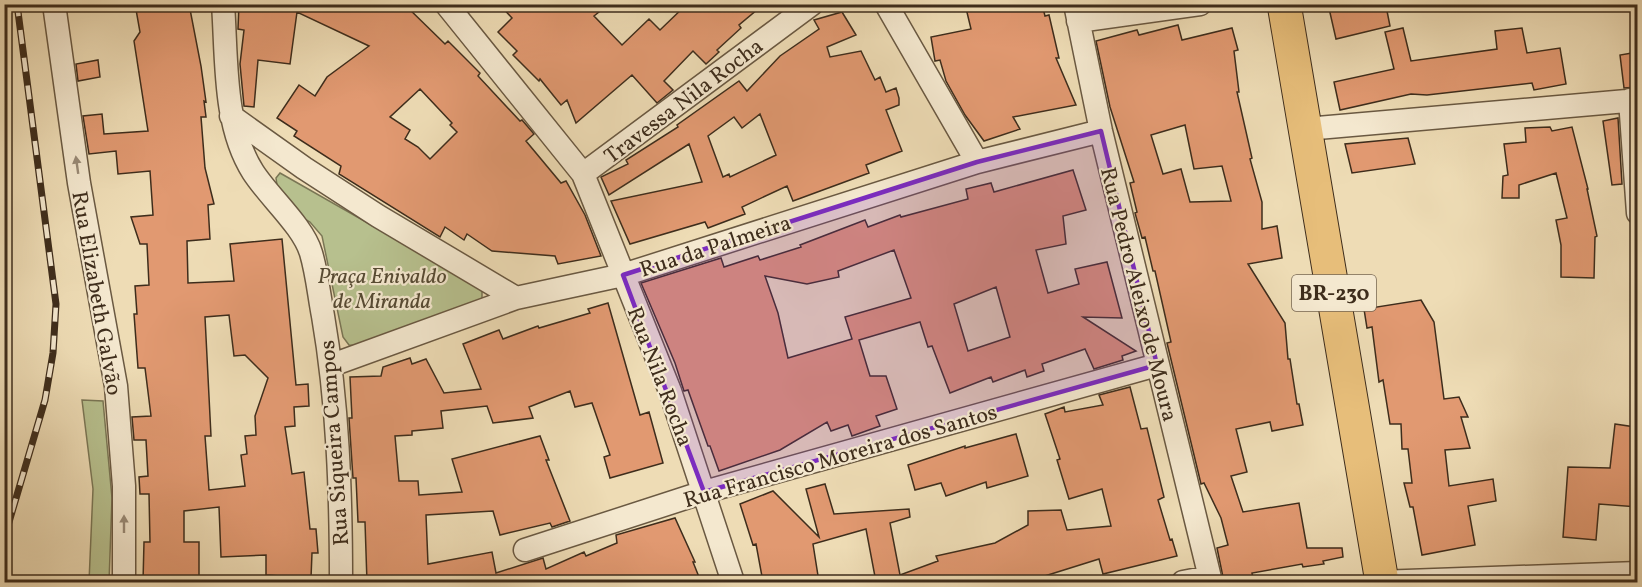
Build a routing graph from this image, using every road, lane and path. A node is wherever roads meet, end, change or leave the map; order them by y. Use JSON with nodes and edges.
{"nodes":[{"id":1,"x":54,"y":4,"type":"edge"},
{"id":2,"x":223,"y":4,"type":"edge"},
{"id":3,"x":812,"y":4,"type":"edge"},
{"id":4,"x":886,"y":4,"type":"edge"},
{"id":5,"x":1200,"y":4,"type":"edge"},
{"id":6,"x":1284,"y":4,"type":"edge"},
{"id":7,"x":460,"y":9,"type":"edge"},
{"id":8,"x":1076,"y":13,"type":"edge"},
{"id":9,"x":1634,"y":100,"type":"edge"},
{"id":10,"x":231,"y":116,"type":"junction"},
{"id":11,"x":1306,"y":129,"type":"junction"},
{"id":12,"x":1101,"y":131,"type":"junction"},
{"id":13,"x":976,"y":162,"type":"junction"},
{"id":14,"x":583,"y":174,"type":"junction"},
{"id":15,"x":1638,"y":213,"type":"edge"},
{"id":16,"x":622,"y":275,"type":"junction"},
{"id":17,"x":516,"y":298,"type":"junction"},
{"id":18,"x":332,"y":364,"type":"junction"},
{"id":19,"x":1157,"y":365,"type":"junction"},
{"id":20,"x":704,"y":492,"type":"junction"},
{"id":21,"x":525,"y":550,"type":"dead end"},
{"id":22,"x":1638,"y":573,"type":"edge"},
{"id":23,"x":1210,"y":580,"type":"edge"},
{"id":24,"x":124,"y":582,"type":"edge"},
{"id":25,"x":341,"y":582,"type":"edge"},
{"id":26,"x":733,"y":582,"type":"edge"},
{"id":27,"x":1183,"y":582,"type":"edge"},
{"id":28,"x":1381,"y":582,"type":"edge"}],
"edges":[{"from":24,"to":1,"type":"street","name":"Rua Elizabeth Galvão","one_way":true},
{"from":2,"to":10,"type":"street","name":"Rua Siqueira Campos"},
{"from":3,"to":14,"type":"street","name":"Travessa Nila Rocha"},
{"from":4,"to":13,"type":"street"},
{"from":5,"to":8,"type":"street"},
{"from":6,"to":11,"type":"main road","number":"BR-230"},
{"from":7,"to":14,"type":"street","name":"Rua Nila Rocha"},
{"from":8,"to":12,"type":"street","name":"Rua Pedro Aleixo de Moura"},
{"from":9,"to":11,"type":"street"},
{"from":9,"to":15,"type":"street"},
{"from":10,"to":17,"type":"street"},
{"from":10,"to":18,"type":"street","name":"Rua Siqueira Campos"},
{"from":11,"to":28,"type":"main road","number":"BR-230"},
{"from":12,"to":13,"type":"street","name":"Rua da Palmeira"},
{"from":12,"to":19,"type":"street","name":"Rua Pedro Aleixo de Moura"},
{"from":13,"to":16,"type":"street","name":"Rua da Palmeira"},
{"from":14,"to":16,"type":"street","name":"Rua Nila Rocha"},
{"from":16,"to":17,"type":"street","name":"Rua da Palmeira"},
{"from":16,"to":20,"type":"street","name":"Rua Nila Rocha"},
{"from":17,"to":18,"type":"street","name":"Rua da Palmeira"},
{"from":18,"to":25,"type":"street","name":"Rua Siqueira Campos"},
{"from":19,"to":20,"type":"street","name":"Rua Francisco Moreira dos Santos"},
{"from":19,"to":23,"type":"street","name":"Rua Pedro Aleixo de Moura"},
{"from":20,"to":21,"type":"street","name":"Rua Francisco Moreira dos Santos"},
{"from":20,"to":26,"type":"street","name":"Rua Nila Rocha"},
{"from":22,"to":28,"type":"street"},
{"from":23,"to":27,"type":"street"}]}
